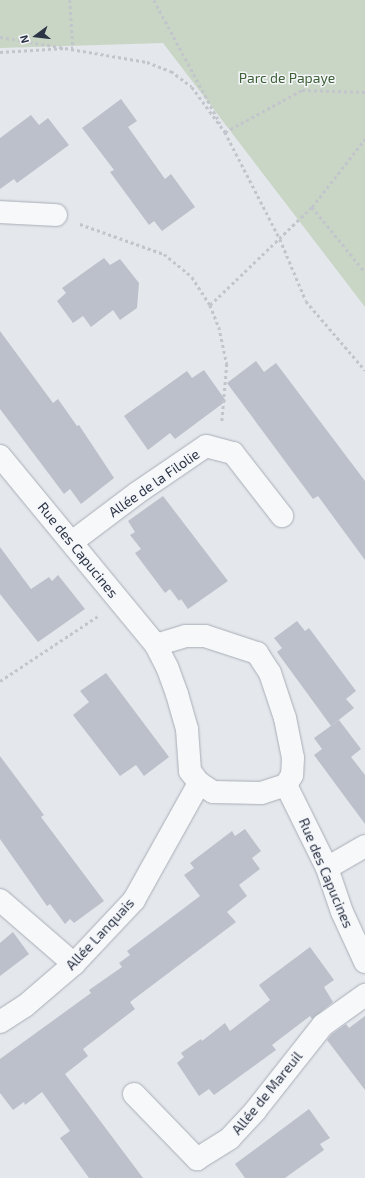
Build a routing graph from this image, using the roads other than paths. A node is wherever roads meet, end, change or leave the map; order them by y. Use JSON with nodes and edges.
{"nodes":[{"id":1,"x":0,"y":212,"type":"edge"},
{"id":2,"x":56,"y":215,"type":"road end"},
{"id":3,"x":0,"y":456,"type":"edge"},
{"id":4,"x":282,"y":516,"type":"dead end"},
{"id":5,"x":72,"y":542,"type":"junction"},
{"id":6,"x":156,"y":645,"type":"junction"},
{"id":7,"x":199,"y":784,"type":"junction"},
{"id":8,"x":286,"y":785,"type":"junction"},
{"id":9,"x":365,"y":846,"type":"edge"},
{"id":10,"x":327,"y":868,"type":"junction"},
{"id":11,"x":0,"y":900,"type":"edge"},
{"id":12,"x":365,"y":962,"type":"edge"},
{"id":13,"x":74,"y":964,"type":"junction"},
{"id":14,"x":365,"y":995,"type":"edge"},
{"id":15,"x":0,"y":1022,"type":"edge"},
{"id":16,"x":134,"y":1094,"type":"dead end"}],
"edges":[{"from":1,"to":2,"type":"street"},
{"from":3,"to":5,"type":"street","name":"Rue des Capucines"},
{"from":4,"to":5,"type":"street","name":"Allée de la Filolie"},
{"from":5,"to":6,"type":"street","name":"Rue des Capucines"},
{"from":6,"to":7,"type":"street","name":"Rue des Capucines"},
{"from":6,"to":8,"type":"street"},
{"from":7,"to":8,"type":"street"},
{"from":7,"to":13,"type":"street","name":"Allée Lanquais"},
{"from":8,"to":10,"type":"street","name":"Rue des Capucines"},
{"from":9,"to":10,"type":"street"},
{"from":10,"to":12,"type":"street","name":"Rue des Capucines"},
{"from":11,"to":13,"type":"street"},
{"from":13,"to":15,"type":"street","name":"Allée Lanquais"},
{"from":14,"to":16,"type":"street","name":"Allée de Mareuil"}]}
